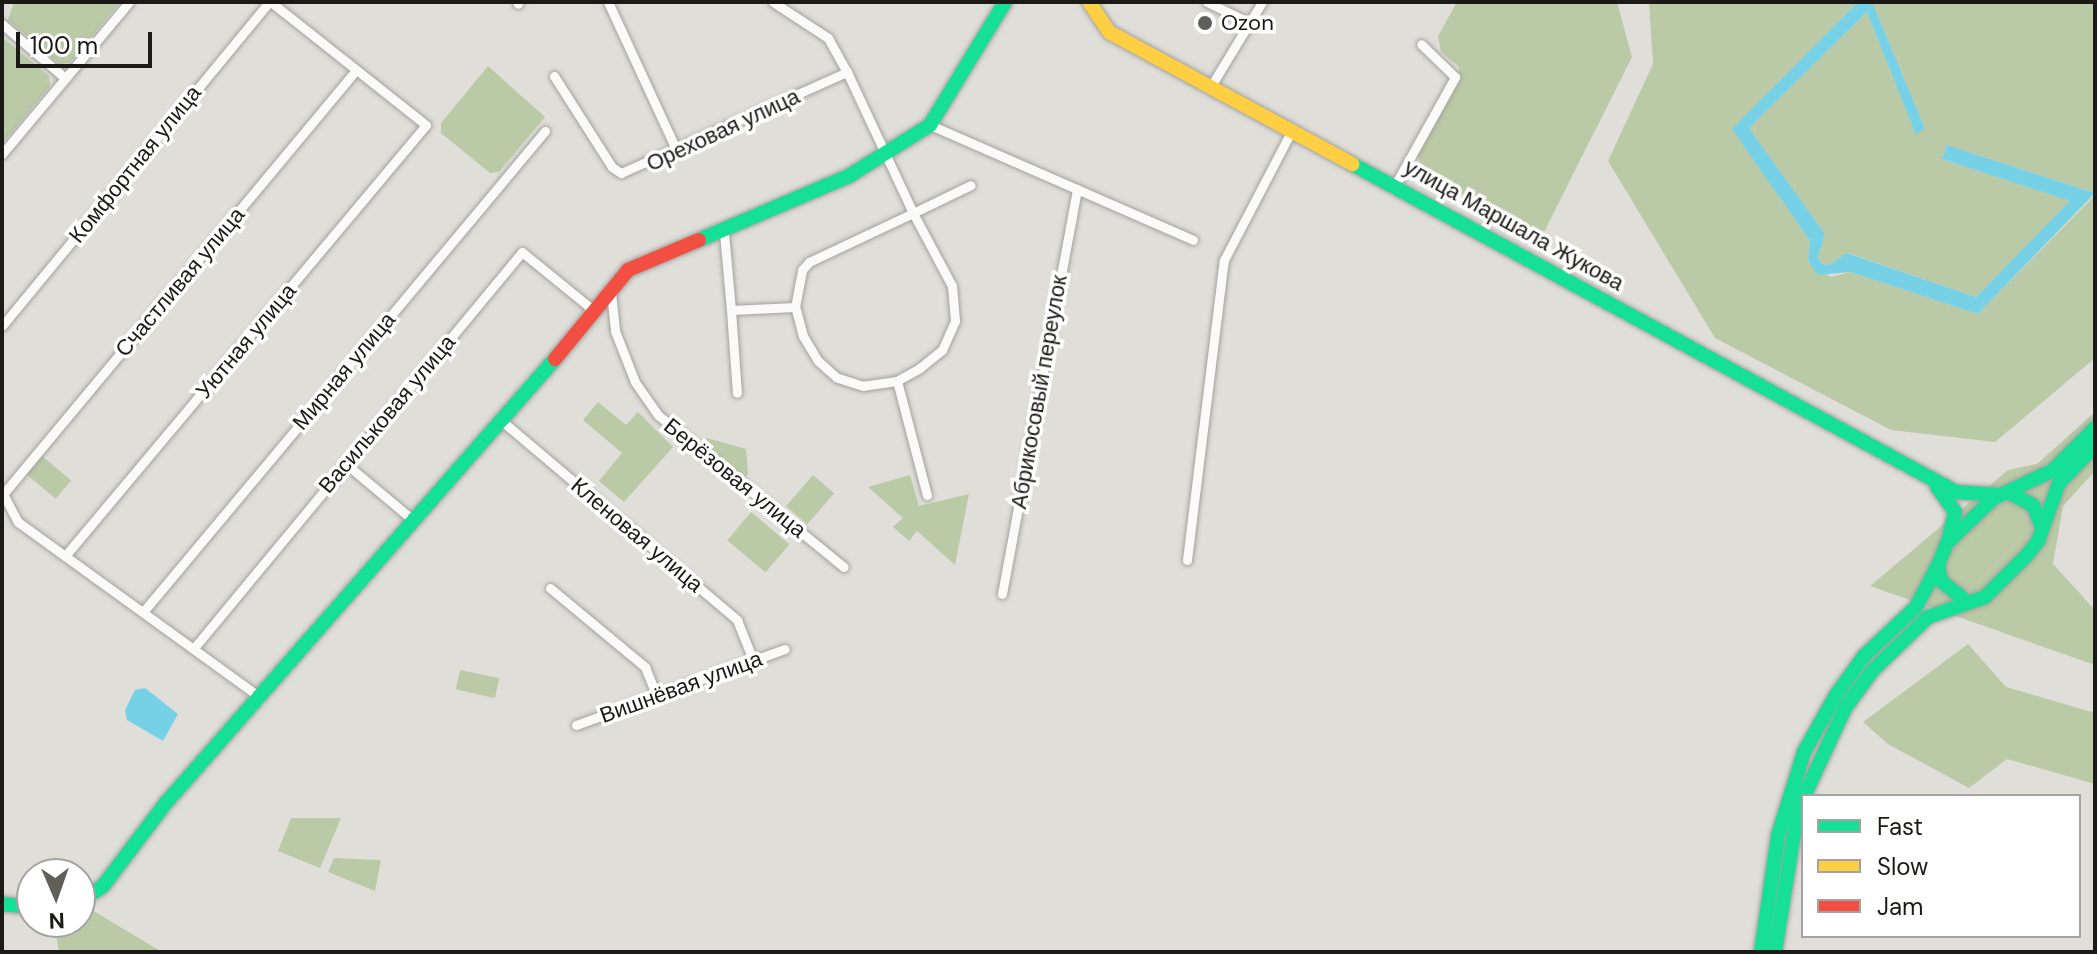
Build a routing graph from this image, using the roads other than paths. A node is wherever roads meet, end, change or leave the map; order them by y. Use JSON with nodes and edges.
{"nodes":[{"id":1,"x":129,"y":2,"type":"edge"},
{"id":2,"x":270,"y":2,"type":"edge"},
{"id":3,"x":608,"y":2,"type":"edge"},
{"id":4,"x":773,"y":2,"type":"edge"},
{"id":5,"x":1005,"y":2,"type":"edge"},
{"id":6,"x":1089,"y":2,"type":"edge"},
{"id":7,"x":1207,"y":2,"type":"edge"},
{"id":8,"x":1262,"y":2,"type":"edge"},
{"id":9,"x":1250,"y":23,"type":"junction"},
{"id":10,"x":2,"y":24,"type":"edge"},
{"id":11,"x":1421,"y":44,"type":"dead end"},
{"id":12,"x":356,"y":70,"type":"junction"},
{"id":13,"x":847,"y":72,"type":"junction"},
{"id":14,"x":554,"y":76,"type":"dead end"},
{"id":15,"x":65,"y":78,"type":"junction"},
{"id":16,"x":1211,"y":86,"type":"junction"},
{"id":17,"x":930,"y":125,"type":"junction"},
{"id":18,"x":1292,"y":130,"type":"junction"},
{"id":19,"x":545,"y":131,"type":"dead end"},
{"id":20,"x":677,"y":151,"type":"junction"},
{"id":21,"x":2,"y":154,"type":"edge"},
{"id":22,"x":886,"y":156,"type":"junction"},
{"id":23,"x":971,"y":185,"type":"dead end"},
{"id":24,"x":1395,"y":185,"type":"junction"},
{"id":25,"x":1077,"y":189,"type":"junction"},
{"id":26,"x":913,"y":213,"type":"junction"},
{"id":27,"x":724,"y":233,"type":"junction"},
{"id":28,"x":1193,"y":240,"type":"dead end"},
{"id":29,"x":611,"y":288,"type":"junction"},
{"id":30,"x":795,"y":307,"type":"junction"},
{"id":31,"x":593,"y":310,"type":"junction"},
{"id":32,"x":731,"y":310,"type":"junction"},
{"id":33,"x":2,"y":326,"type":"edge"},
{"id":34,"x":897,"y":381,"type":"junction"},
{"id":35,"x":737,"y":393,"type":"dead end"},
{"id":36,"x":503,"y":422,"type":"junction"},
{"id":37,"x":2095,"y":428,"type":"edge"},
{"id":38,"x":2095,"y":446,"type":"edge"},
{"id":39,"x":346,"y":464,"type":"junction"},
{"id":40,"x":1929,"y":478,"type":"junction"},
{"id":41,"x":3,"y":493,"type":"edge"},
{"id":42,"x":2005,"y":494,"type":"junction"},
{"id":43,"x":927,"y":495,"type":"dead end"},
{"id":44,"x":413,"y":520,"type":"junction"},
{"id":45,"x":2042,"y":527,"type":"junction"},
{"id":46,"x":1947,"y":543,"type":"junction"},
{"id":47,"x":65,"y":556,"type":"junction"},
{"id":48,"x":1187,"y":560,"type":"dead end"},
{"id":49,"x":1938,"y":565,"type":"junction"},
{"id":50,"x":844,"y":567,"type":"dead end"},
{"id":51,"x":550,"y":588,"type":"dead end"},
{"id":52,"x":1002,"y":594,"type":"dead end"},
{"id":53,"x":1966,"y":601,"type":"junction"},
{"id":54,"x":143,"y":612,"type":"junction"},
{"id":55,"x":194,"y":648,"type":"junction"},
{"id":56,"x":785,"y":649,"type":"dead end"},
{"id":57,"x":753,"y":660,"type":"junction"},
{"id":58,"x":656,"y":694,"type":"junction"},
{"id":59,"x":258,"y":696,"type":"junction"},
{"id":60,"x":576,"y":725,"type":"dead end"},
{"id":61,"x":1805,"y":794,"type":"edge"},
{"id":62,"x":1801,"y":802,"type":"edge"},
{"id":63,"x":96,"y":886,"type":"edge"},
{"id":64,"x":1761,"y":952,"type":"edge"},
{"id":65,"x":1775,"y":952,"type":"edge"}],
"edges":[{"from":1,"to":15,"type":"street"},
{"from":2,"to":12,"type":"street"},
{"from":2,"to":33,"type":"street","name":"Комфортная улица"},
{"from":3,"to":20,"type":"street"},
{"from":4,"to":13,"type":"street"},
{"from":5,"to":17,"type":"street"},
{"from":6,"to":16,"type":"street","name":"улица Маршала Жукова"},
{"from":7,"to":9,"type":"street"},
{"from":8,"to":9,"type":"street"},
{"from":9,"to":16,"type":"street"},
{"from":10,"to":15,"type":"street"},
{"from":11,"to":24,"type":"street"},
{"from":12,"to":41,"type":"street","name":"Счастливая улица"},
{"from":12,"to":47,"type":"street","name":"Уютная улица"},
{"from":13,"to":20,"type":"street","name":"Ореховая улица"},
{"from":13,"to":22,"type":"street"},
{"from":14,"to":20,"type":"street","name":"Ореховая улица"},
{"from":15,"to":21,"type":"street"},
{"from":16,"to":18,"type":"street","name":"улица Маршала Жукова"},
{"from":17,"to":22,"type":"street"},
{"from":17,"to":25,"type":"street"},
{"from":18,"to":24,"type":"street","name":"улица Маршала Жукова"},
{"from":18,"to":48,"type":"street"},
{"from":19,"to":54,"type":"street","name":"Мирная улица"},
{"from":22,"to":26,"type":"street"},
{"from":22,"to":27,"type":"street"},
{"from":23,"to":26,"type":"street"},
{"from":24,"to":40,"type":"street","name":"улица Маршала Жукова"},
{"from":25,"to":28,"type":"street"},
{"from":25,"to":52,"type":"street","name":"Абрикосовый переулок"},
{"from":26,"to":30,"type":"street"},
{"from":26,"to":34,"type":"street"},
{"from":27,"to":29,"type":"street"},
{"from":27,"to":32,"type":"street"},
{"from":29,"to":31,"type":"street"},
{"from":29,"to":50,"type":"street","name":"Берёзовая улица"},
{"from":30,"to":32,"type":"street"},
{"from":30,"to":34,"type":"street"},
{"from":31,"to":36,"type":"street"},
{"from":31,"to":39,"type":"street","name":"Васильковая улица"},
{"from":32,"to":35,"type":"street"},
{"from":34,"to":43,"type":"street"},
{"from":36,"to":44,"type":"street"},
{"from":36,"to":57,"type":"street","name":"Кленовая улица"},
{"from":37,"to":42,"type":"street"},
{"from":38,"to":45,"type":"street"},
{"from":39,"to":44,"type":"street"},
{"from":39,"to":55,"type":"street","name":"Васильковая улица"},
{"from":40,"to":42,"type":"street","name":"улица Маршала Жукова"},
{"from":40,"to":46,"type":"street","name":"улица Маршала Жукова"},
{"from":41,"to":47,"type":"street"},
{"from":42,"to":45,"type":"street"},
{"from":42,"to":46,"type":"street"},
{"from":44,"to":59,"type":"street"},
{"from":45,"to":53,"type":"street"},
{"from":46,"to":49,"type":"street"},
{"from":47,"to":54,"type":"street"},
{"from":49,"to":53,"type":"street"},
{"from":49,"to":64,"type":"street"},
{"from":51,"to":58,"type":"street"},
{"from":53,"to":61,"type":"street"},
{"from":54,"to":55,"type":"street"},
{"from":55,"to":59,"type":"street"},
{"from":56,"to":57,"type":"street","name":"Вишнёвая улица"},
{"from":57,"to":58,"type":"street","name":"Вишнёвая улица"},
{"from":58,"to":60,"type":"street","name":"Вишнёвая улица"},
{"from":59,"to":63,"type":"street"},
{"from":62,"to":65,"type":"street"}]}
